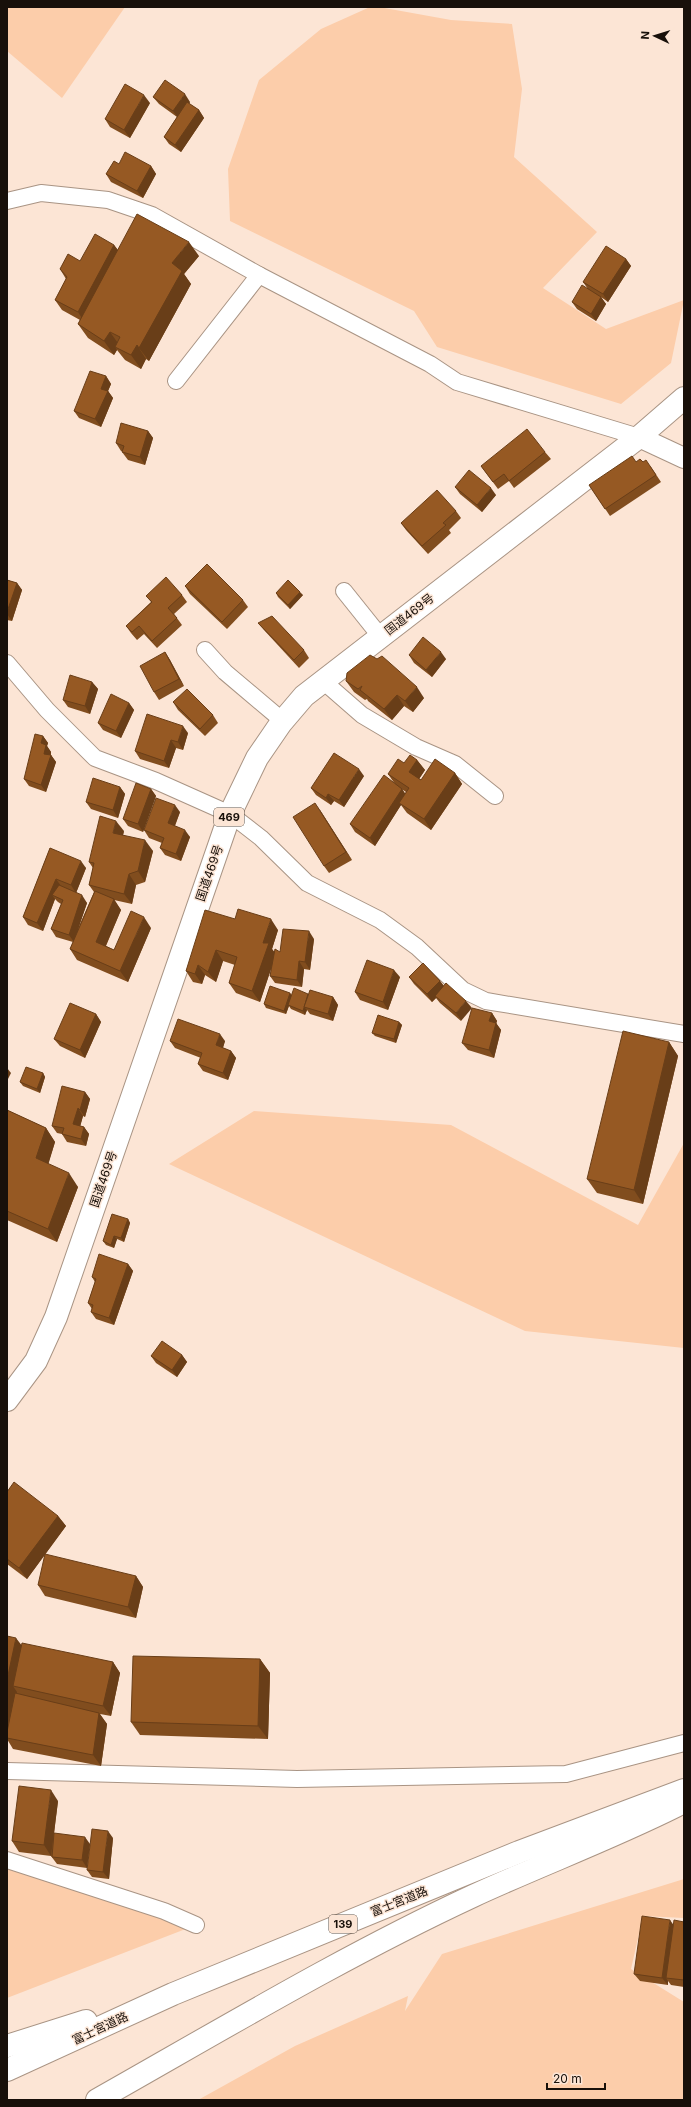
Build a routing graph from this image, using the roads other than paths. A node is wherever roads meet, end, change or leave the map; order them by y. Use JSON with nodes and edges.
{"nodes":[{"id":1,"x":7,"y":201,"type":"edge"},
{"id":2,"x":259,"y":275,"type":"junction"},
{"id":3,"x":176,"y":381,"type":"dead end"},
{"id":4,"x":684,"y":398,"type":"edge"},
{"id":5,"x":639,"y":437,"type":"junction"},
{"id":6,"x":684,"y":458,"type":"edge"},
{"id":7,"x":344,"y":591,"type":"dead end"},
{"id":8,"x":380,"y":636,"type":"junction"},
{"id":9,"x":205,"y":650,"type":"dead end"},
{"id":10,"x":7,"y":663,"type":"edge"},
{"id":11,"x":323,"y":681,"type":"junction"},
{"id":12,"x":283,"y":720,"type":"junction"},
{"id":13,"x":495,"y":796,"type":"dead end"},
{"id":14,"x":230,"y":814,"type":"junction"},
{"id":15,"x":684,"y":1034,"type":"edge"},
{"id":16,"x":7,"y":1400,"type":"edge"},
{"id":17,"x":684,"y":1742,"type":"edge"},
{"id":18,"x":7,"y":1771,"type":"edge"},
{"id":19,"x":684,"y":1790,"type":"edge"},
{"id":20,"x":684,"y":1802,"type":"edge"},
{"id":21,"x":7,"y":1860,"type":"edge"},
{"id":22,"x":196,"y":1924,"type":"dead end"},
{"id":23,"x":173,"y":1994,"type":"junction"},
{"id":24,"x":7,"y":2046,"type":"edge"},
{"id":25,"x":7,"y":2070,"type":"edge"},
{"id":26,"x":97,"y":2100,"type":"edge"}],
"edges":[{"from":1,"to":2,"type":"street"},
{"from":2,"to":3,"type":"street"},
{"from":2,"to":5,"type":"street"},
{"from":4,"to":5,"type":"highway","name":"国道469号","number":"469"},
{"from":5,"to":6,"type":"street"},
{"from":5,"to":8,"type":"highway","name":"国道469号","number":"469"},
{"from":7,"to":8,"type":"street"},
{"from":8,"to":11,"type":"highway","name":"国道469号","number":"469"},
{"from":9,"to":12,"type":"street"},
{"from":10,"to":14,"type":"street"},
{"from":11,"to":12,"type":"highway","name":"国道469号","number":"469"},
{"from":11,"to":13,"type":"street"},
{"from":12,"to":14,"type":"highway","name":"国道469号","number":"469"},
{"from":14,"to":15,"type":"street"},
{"from":14,"to":16,"type":"highway","name":"国道469号","number":"469"},
{"from":17,"to":18,"type":"street"},
{"from":19,"to":23,"type":"highway","name":"富士宮道路","number":"139"},
{"from":20,"to":26,"type":"highway"},
{"from":21,"to":22,"type":"street"},
{"from":23,"to":24,"type":"highway"},
{"from":23,"to":25,"type":"highway","name":"富士宮道路","number":"139"}]}
